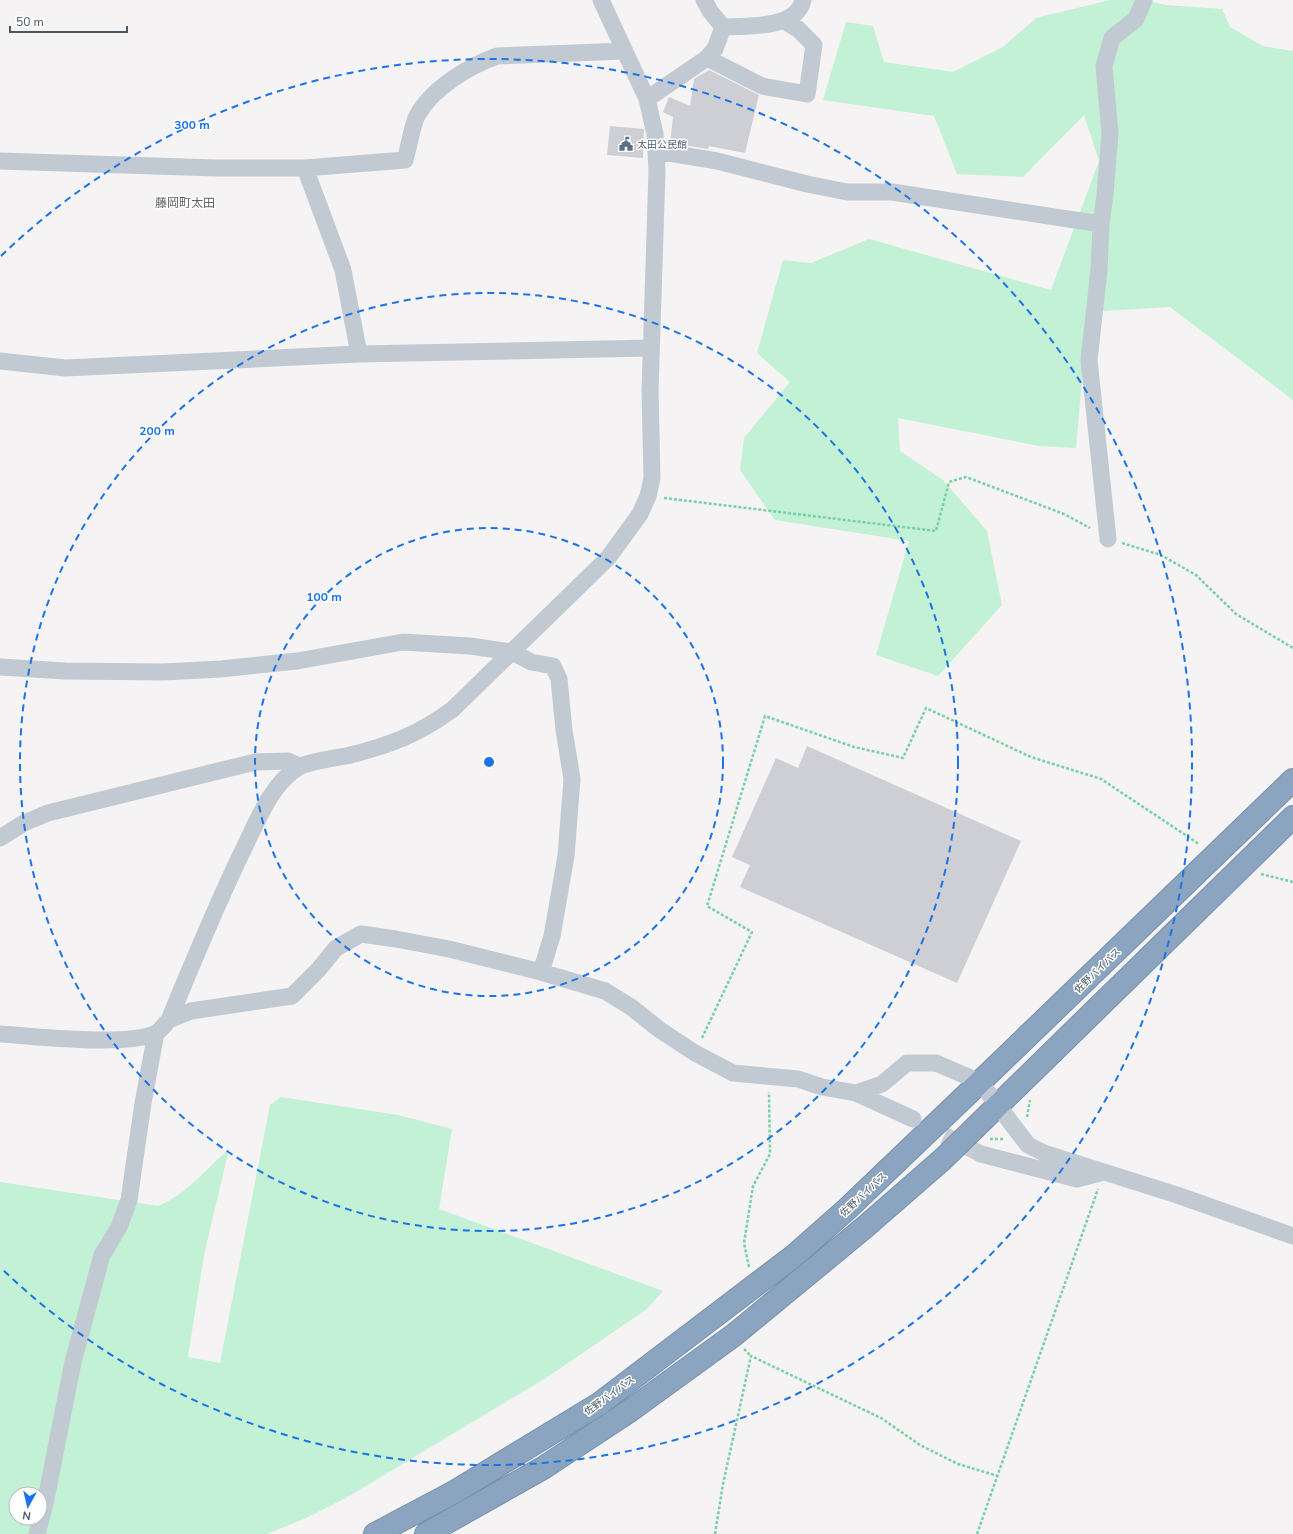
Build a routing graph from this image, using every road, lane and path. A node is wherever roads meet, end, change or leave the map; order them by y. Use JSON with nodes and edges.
{"nodes":[{"id":1,"x":602,"y":0,"type":"edge"},
{"id":2,"x":704,"y":0,"type":"edge"},
{"id":3,"x":803,"y":0,"type":"edge"},
{"id":4,"x":1144,"y":0,"type":"edge"},
{"id":5,"x":784,"y":21,"type":"junction"},
{"id":6,"x":723,"y":27,"type":"junction"},
{"id":7,"x":625,"y":50,"type":"junction"},
{"id":8,"x":707,"y":58,"type":"junction"},
{"id":9,"x":647,"y":99,"type":"junction"},
{"id":10,"x":657,"y":151,"type":"junction"},
{"id":11,"x":0,"y":161,"type":"edge"},
{"id":12,"x":305,"y":168,"type":"junction"},
{"id":13,"x":1101,"y":224,"type":"junction"},
{"id":14,"x":651,"y":348,"type":"junction"},
{"id":15,"x":359,"y":354,"type":"junction"},
{"id":16,"x":0,"y":361,"type":"edge"},
{"id":17,"x":648,"y":496,"type":"junction"},
{"id":18,"x":1108,"y":538,"type":"junction"},
{"id":19,"x":1293,"y":648,"type":"edge"},
{"id":20,"x":512,"y":652,"type":"junction"},
{"id":21,"x":0,"y":667,"type":"edge"},
{"id":22,"x":299,"y":766,"type":"junction"},
{"id":23,"x":1293,"y":780,"type":"edge"},
{"id":24,"x":1293,"y":817,"type":"edge"},
{"id":25,"x":0,"y":838,"type":"edge"},
{"id":26,"x":1216,"y":855,"type":"junction"},
{"id":27,"x":1245,"y":864,"type":"junction"},
{"id":28,"x":1293,"y":882,"type":"edge"},
{"id":29,"x":541,"y":972,"type":"junction"},
{"id":30,"x":169,"y":1020,"type":"junction"},
{"id":31,"x":156,"y":1033,"type":"junction"},
{"id":32,"x":0,"y":1034,"type":"edge"},
{"id":33,"x":695,"y":1053,"type":"junction"},
{"id":34,"x":769,"y":1077,"type":"junction"},
{"id":35,"x":980,"y":1082,"type":"junction"},
{"id":36,"x":856,"y":1093,"type":"junction"},
{"id":37,"x":998,"y":1106,"type":"junction"},
{"id":38,"x":913,"y":1119,"type":"tunnel mouth"},
{"id":39,"x":981,"y":1154,"type":"tunnel mouth"},
{"id":40,"x":1104,"y":1172,"type":"junction"},
{"id":41,"x":1293,"y":1236,"type":"edge"},
{"id":42,"x":755,"y":1285,"type":"junction"},
{"id":43,"x":998,"y":1476,"type":"junction"},
{"id":44,"x":37,"y":1534,"type":"edge"},
{"id":45,"x":375,"y":1534,"type":"edge"},
{"id":46,"x":426,"y":1534,"type":"edge"},
{"id":47,"x":715,"y":1534,"type":"edge"},
{"id":48,"x":977,"y":1534,"type":"edge"}],
"edges":[{"from":1,"to":7,"type":"street"},
{"from":2,"to":6,"type":"street"},
{"from":3,"to":5,"type":"street"},
{"from":4,"to":13,"type":"street"},
{"from":5,"to":6,"type":"street"},
{"from":5,"to":8,"type":"street"},
{"from":6,"to":8,"type":"street"},
{"from":7,"to":9,"type":"street"},
{"from":7,"to":12,"type":"street"},
{"from":8,"to":9,"type":"street"},
{"from":9,"to":10,"type":"street"},
{"from":10,"to":13,"type":"street"},
{"from":10,"to":14,"type":"street"},
{"from":11,"to":12,"type":"street"},
{"from":12,"to":15,"type":"street"},
{"from":13,"to":18,"type":"street"},
{"from":14,"to":15,"type":"street"},
{"from":14,"to":17,"type":"street"},
{"from":15,"to":16,"type":"street"},
{"from":17,"to":18,"type":"path"},
{"from":17,"to":20,"type":"street"},
{"from":18,"to":19,"type":"path"},
{"from":20,"to":21,"type":"street"},
{"from":20,"to":22,"type":"street"},
{"from":20,"to":29,"type":"street"},
{"from":22,"to":25,"type":"street"},
{"from":22,"to":30,"type":"street"},
{"from":23,"to":26,"type":"highway","name":"佐野バイパス"},
{"from":24,"to":27,"type":"highway"},
{"from":26,"to":33,"type":"path"},
{"from":26,"to":35,"type":"highway","name":"佐野バイパス"},
{"from":27,"to":28,"type":"path"},
{"from":27,"to":37,"type":"highway"},
{"from":29,"to":30,"type":"street"},
{"from":29,"to":33,"type":"street"},
{"from":30,"to":31,"type":"street"},
{"from":31,"to":32,"type":"street"},
{"from":31,"to":44,"type":"street"},
{"from":33,"to":34,"type":"street"},
{"from":34,"to":36,"type":"street"},
{"from":34,"to":42,"type":"path"},
{"from":35,"to":36,"type":"street"},
{"from":35,"to":37,"type":"street"},
{"from":35,"to":42,"type":"highway","name":"佐野バイパス"},
{"from":36,"to":38,"type":"street"},
{"from":37,"to":40,"type":"street"},
{"from":37,"to":46,"type":"highway"},
{"from":39,"to":40,"type":"street"},
{"from":40,"to":41,"type":"street"},
{"from":40,"to":43,"type":"path"},
{"from":42,"to":45,"type":"highway","name":"佐野バイパス"},
{"from":43,"to":47,"type":"path"},
{"from":43,"to":48,"type":"path"}]}
